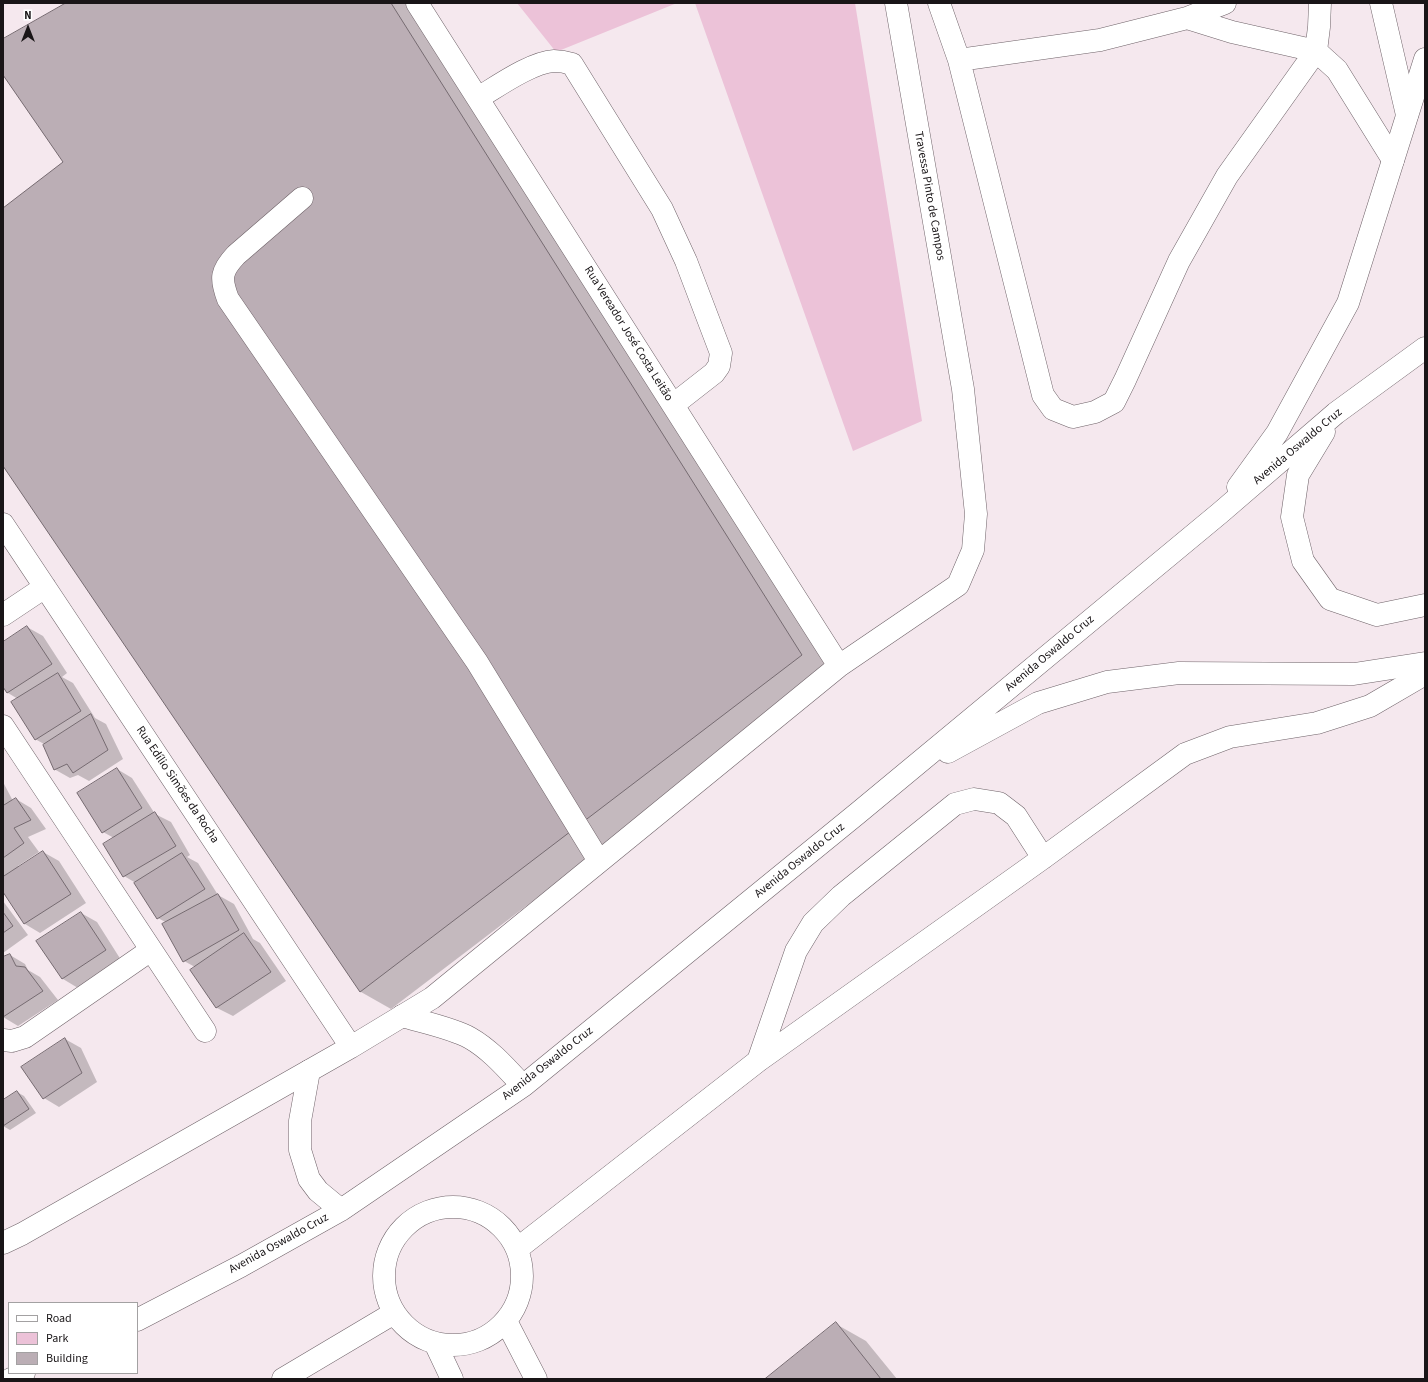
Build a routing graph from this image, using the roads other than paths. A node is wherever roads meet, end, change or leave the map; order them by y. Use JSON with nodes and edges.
{"nodes":[{"id":1,"x":418,"y":3,"type":"edge"},
{"id":2,"x":896,"y":3,"type":"edge"},
{"id":3,"x":939,"y":3,"type":"edge"},
{"id":4,"x":1225,"y":3,"type":"edge"},
{"id":5,"x":1320,"y":3,"type":"edge"},
{"id":6,"x":1381,"y":3,"type":"edge"},
{"id":7,"x":1187,"y":18,"type":"junction"},
{"id":8,"x":1316,"y":51,"type":"junction"},
{"id":9,"x":1425,"y":59,"type":"edge"},
{"id":10,"x":959,"y":60,"type":"junction"},
{"id":11,"x":478,"y":98,"type":"junction"},
{"id":12,"x":1408,"y":114,"type":"junction"},
{"id":13,"x":1393,"y":160,"type":"junction"},
{"id":14,"x":302,"y":198,"type":"dead end"},
{"id":15,"x":1425,"y":348,"type":"edge"},
{"id":16,"x":673,"y":405,"type":"junction"},
{"id":17,"x":1336,"y":413,"type":"junction"},
{"id":18,"x":1220,"y":513,"type":"junction"},
{"id":19,"x":3,"y":524,"type":"edge"},
{"id":20,"x":45,"y":587,"type":"junction"},
{"id":21,"x":1425,"y":605,"type":"edge"},
{"id":22,"x":3,"y":615,"type":"edge"},
{"id":23,"x":1425,"y":663,"type":"edge"},
{"id":24,"x":839,"y":666,"type":"junction"},
{"id":25,"x":1425,"y":674,"type":"edge"},
{"id":26,"x":3,"y":726,"type":"edge"},
{"id":27,"x":903,"y":776,"type":"junction"},
{"id":28,"x":1043,"y":858,"type":"junction"},
{"id":29,"x":599,"y":861,"type":"junction"},
{"id":30,"x":152,"y":950,"type":"junction"},
{"id":31,"x":402,"y":1016,"type":"junction"},
{"id":32,"x":205,"y":1031,"type":"dead end"},
{"id":33,"x":3,"y":1040,"type":"edge"},
{"id":34,"x":351,"y":1047,"type":"junction"},
{"id":35,"x":758,"y":1061,"type":"junction"},
{"id":36,"x":309,"y":1071,"type":"junction"},
{"id":37,"x":523,"y":1086,"type":"junction"},
{"id":38,"x":341,"y":1210,"type":"junction"},
{"id":39,"x":3,"y":1243,"type":"edge"},
{"id":40,"x":517,"y":1249,"type":"junction"},
{"id":41,"x":394,"y":1314,"type":"junction"},
{"id":42,"x":138,"y":1319,"type":"edge"},
{"id":43,"x":506,"y":1321,"type":"junction"},
{"id":44,"x":435,"y":1343,"type":"junction"},
{"id":45,"x":22,"y":1374,"type":"edge"},
{"id":46,"x":11,"y":1379,"type":"edge"},
{"id":47,"x":283,"y":1379,"type":"edge"},
{"id":48,"x":452,"y":1379,"type":"edge"},
{"id":49,"x":536,"y":1379,"type":"edge"}],
"edges":[{"from":1,"to":11,"type":"main road","name":"Rua Vereador José Costa Leitão"},
{"from":2,"to":24,"type":"main road","name":"Travessa Pinto de Campos"},
{"from":3,"to":10,"type":"main road"},
{"from":4,"to":7,"type":"main road"},
{"from":5,"to":8,"type":"main road"},
{"from":6,"to":12,"type":"main road"},
{"from":7,"to":8,"type":"main road"},
{"from":7,"to":10,"type":"main road"},
{"from":8,"to":10,"type":"main road"},
{"from":8,"to":13,"type":"main road"},
{"from":9,"to":12,"type":"main road"},
{"from":11,"to":16,"type":"main road","name":"Rua Vereador José Costa Leitão"},
{"from":11,"to":16,"type":"main road"},
{"from":12,"to":13,"type":"main road"},
{"from":13,"to":18,"type":"main road"},
{"from":14,"to":29,"type":"main road"},
{"from":15,"to":17,"type":"main road","name":"Avenida Oswaldo Cruz"},
{"from":16,"to":24,"type":"main road","name":"Rua Vereador José Costa Leitão"},
{"from":17,"to":18,"type":"main road","name":"Avenida Oswaldo Cruz"},
{"from":17,"to":21,"type":"main road"},
{"from":18,"to":27,"type":"main road","name":"Avenida Oswaldo Cruz"},
{"from":19,"to":20,"type":"main road","name":"Rua Edílio Simões da Rocha"},
{"from":20,"to":22,"type":"main road"},
{"from":20,"to":34,"type":"main road","name":"Rua Edílio Simões da Rocha"},
{"from":23,"to":27,"type":"main road"},
{"from":24,"to":29,"type":"main road"},
{"from":25,"to":28,"type":"main road"},
{"from":26,"to":30,"type":"main road"},
{"from":27,"to":37,"type":"main road","name":"Avenida Oswaldo Cruz"},
{"from":28,"to":35,"type":"main road"},
{"from":28,"to":35,"type":"main road"},
{"from":29,"to":31,"type":"main road"},
{"from":30,"to":32,"type":"main road"},
{"from":30,"to":33,"type":"main road"},
{"from":31,"to":34,"type":"main road"},
{"from":31,"to":37,"type":"main road"},
{"from":34,"to":36,"type":"main road"},
{"from":35,"to":40,"type":"main road"},
{"from":36,"to":38,"type":"main road"},
{"from":36,"to":39,"type":"main road"},
{"from":37,"to":38,"type":"main road","name":"Avenida Oswaldo Cruz"},
{"from":38,"to":42,"type":"main road","name":"Avenida Oswaldo Cruz"},
{"from":40,"to":41,"type":"main road"},
{"from":40,"to":43,"type":"main road"},
{"from":41,"to":44,"type":"main road"},
{"from":41,"to":47,"type":"main road"},
{"from":43,"to":44,"type":"main road"},
{"from":43,"to":49,"type":"main road"},
{"from":44,"to":48,"type":"main road"},
{"from":45,"to":46,"type":"main road"}]}
